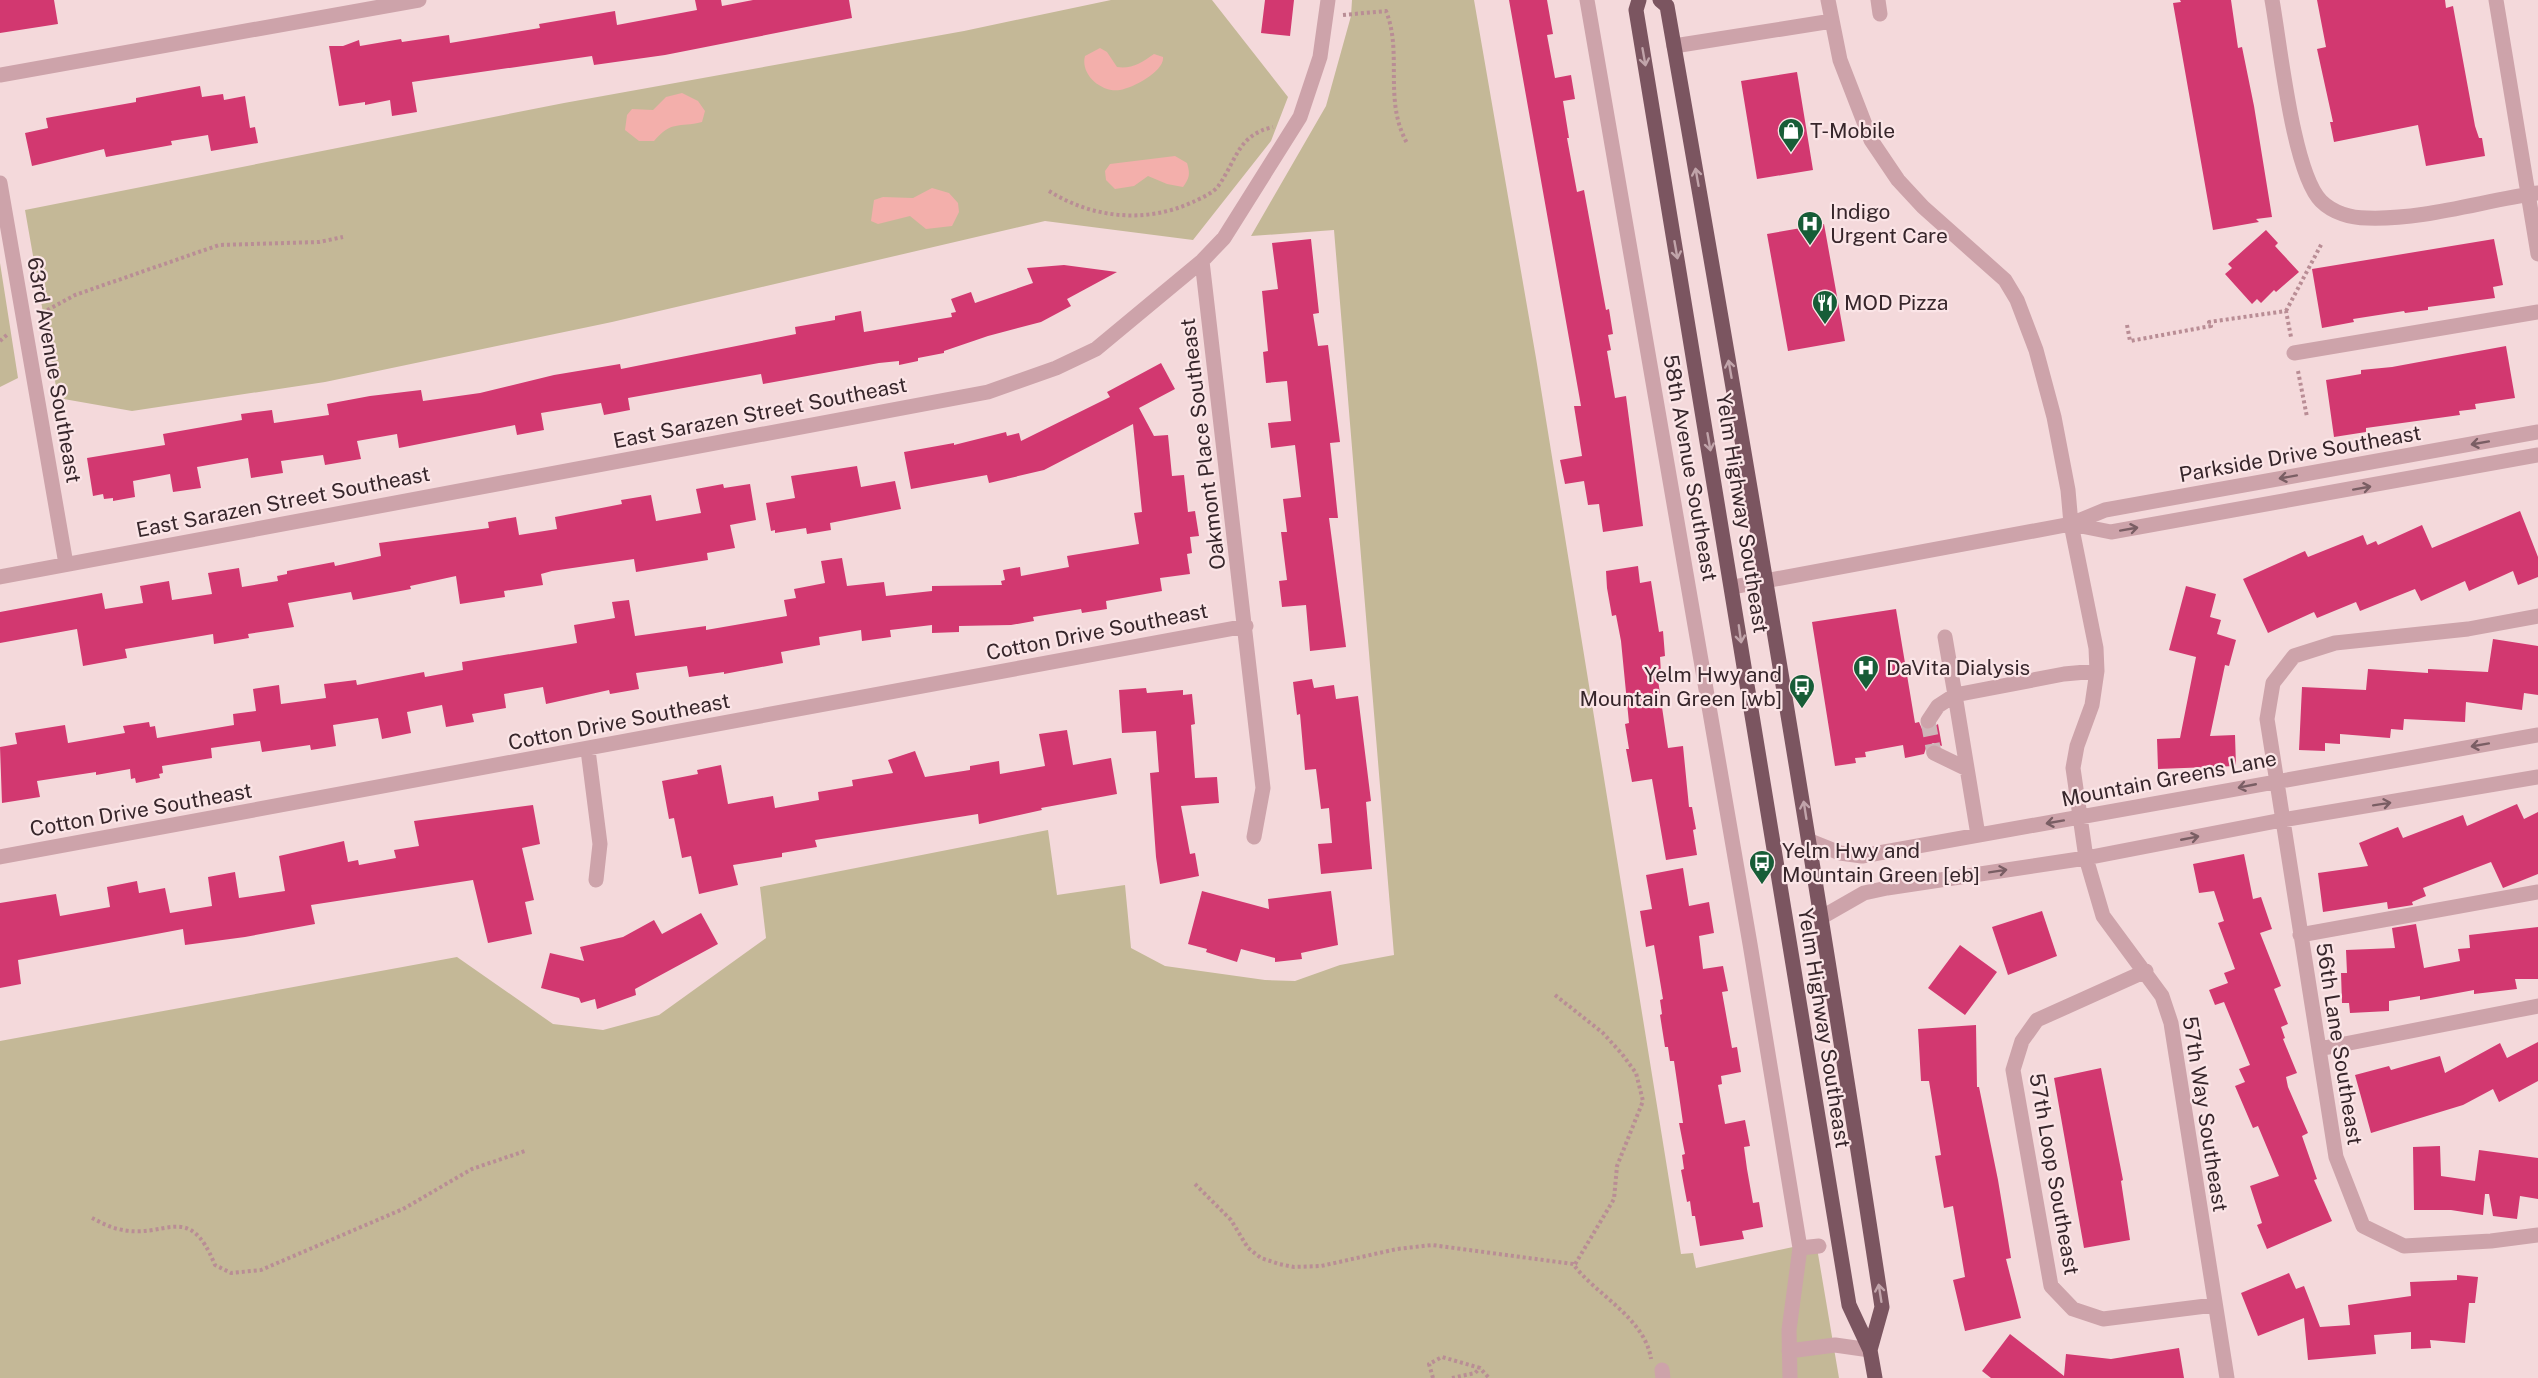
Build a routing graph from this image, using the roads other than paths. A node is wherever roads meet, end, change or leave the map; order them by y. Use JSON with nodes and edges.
{"nodes":[{"id":1,"x":419,"y":0,"type":"edge"},
{"id":2,"x":1328,"y":0,"type":"edge"},
{"id":3,"x":1587,"y":0,"type":"edge"},
{"id":4,"x":1640,"y":0,"type":"edge"},
{"id":5,"x":1660,"y":0,"type":"edge"},
{"id":6,"x":1828,"y":0,"type":"edge"},
{"id":7,"x":2272,"y":0,"type":"edge"},
{"id":8,"x":2496,"y":0,"type":"edge"},
{"id":9,"x":1832,"y":21,"type":"junction"},
{"id":10,"x":1674,"y":46,"type":"junction"},
{"id":11,"x":0,"y":75,"type":"edge"},
{"id":12,"x":0,"y":183,"type":"edge"},
{"id":13,"x":2533,"y":194,"type":"edge"},
{"id":14,"x":2538,"y":254,"type":"edge"},
{"id":15,"x":1202,"y":261,"type":"junction"},
{"id":16,"x":2538,"y":312,"type":"edge"},
{"id":17,"x":2294,"y":353,"type":"road end"},
{"id":18,"x":2538,"y":432,"type":"edge"},
{"id":19,"x":2538,"y":455,"type":"edge"},
{"id":20,"x":2071,"y":524,"type":"junction"},
{"id":21,"x":66,"y":564,"type":"junction"},
{"id":22,"x":0,"y":577,"type":"edge"},
{"id":23,"x":1767,"y":581,"type":"junction"},
{"id":24,"x":1734,"y":587,"type":"junction"},
{"id":25,"x":2538,"y":616,"type":"edge"},
{"id":26,"x":1246,"y":626,"type":"junction"},
{"id":27,"x":1945,"y":637,"type":"dead end"},
{"id":28,"x":2097,"y":671,"type":"junction"},
{"id":29,"x":1955,"y":695,"type":"junction"},
{"id":30,"x":1928,"y":721,"type":"dead end"},
{"id":31,"x":2538,"y":735,"type":"edge"},
{"id":32,"x":588,"y":750,"type":"junction"},
{"id":33,"x":1934,"y":753,"type":"dead end"},
{"id":34,"x":1967,"y":769,"type":"junction"},
{"id":35,"x":2538,"y":777,"type":"edge"},
{"id":36,"x":2277,"y":780,"type":"junction"},
{"id":37,"x":2079,"y":818,"type":"junction"},
{"id":38,"x":2282,"y":820,"type":"junction"},
{"id":39,"x":1978,"y":835,"type":"junction"},
{"id":40,"x":1254,"y":837,"type":"dead end"},
{"id":41,"x":1810,"y":841,"type":"junction"},
{"id":42,"x":0,"y":857,"type":"edge"},
{"id":43,"x":2086,"y":858,"type":"junction"},
{"id":44,"x":596,"y":880,"type":"dead end"},
{"id":45,"x":2538,"y":892,"type":"edge"},
{"id":46,"x":1822,"y":918,"type":"junction"},
{"id":47,"x":2300,"y":935,"type":"junction"},
{"id":48,"x":2146,"y":971,"type":"junction"},
{"id":49,"x":2538,"y":1006,"type":"edge"},
{"id":50,"x":2319,"y":1049,"type":"junction"},
{"id":51,"x":2538,"y":1235,"type":"edge"},
{"id":52,"x":1819,"y":1246,"type":"dead end"},
{"id":53,"x":1800,"y":1248,"type":"junction"},
{"id":54,"x":2214,"y":1305,"type":"junction"},
{"id":55,"x":1870,"y":1350,"type":"junction"},
{"id":56,"x":1790,"y":1351,"type":"junction"},
{"id":57,"x":1790,"y":1378,"type":"edge"},
{"id":58,"x":1875,"y":1378,"type":"edge"},
{"id":59,"x":2227,"y":1378,"type":"edge"}],
"edges":[{"from":1,"to":11,"type":"street"},
{"from":2,"to":15,"type":"street","name":"East Sarazen Street Southeast"},
{"from":3,"to":53,"type":"street","name":"58th Avenue Southeast"},
{"from":4,"to":24,"type":"main road","name":"Yelm Highway Southeast","one_way":true},
{"from":5,"to":10,"type":"main road","name":"Yelm Highway Southeast"},
{"from":6,"to":9,"type":"street","name":"57th Way Southeast"},
{"from":7,"to":13,"type":"street"},
{"from":8,"to":13,"type":"street"},
{"from":9,"to":10,"type":"street"},
{"from":9,"to":20,"type":"street","name":"57th Way Southeast"},
{"from":23,"to":10,"type":"main road","name":"Yelm Highway Southeast","one_way":true},
{"from":12,"to":21,"type":"street","name":"63rd Avenue Southeast"},
{"from":13,"to":14,"type":"street"},
{"from":15,"to":21,"type":"street","name":"East Sarazen Street Southeast"},
{"from":15,"to":26,"type":"street","name":"Oakmont Place Southeast"},
{"from":16,"to":17,"type":"street"},
{"from":18,"to":20,"type":"street","name":"Parkside Drive Southeast","one_way":true},
{"from":20,"to":19,"type":"street","name":"Parkside Drive Southeast","one_way":true},
{"from":20,"to":23,"type":"street","name":"Parkside Drive Southeast"},
{"from":20,"to":28,"type":"street","name":"57th Way Southeast"},
{"from":21,"to":22,"type":"street","name":"East Sarazen Street Southeast"},
{"from":23,"to":24,"type":"street","name":"Parkside Drive Southeast"},
{"from":41,"to":23,"type":"main road","name":"Yelm Highway Southeast","one_way":true},
{"from":24,"to":55,"type":"main road","name":"Yelm Highway Southeast","one_way":true},
{"from":25,"to":36,"type":"street","name":"56th Lane Southeast"},
{"from":26,"to":32,"type":"street","name":"Cotton Drive Southeast"},
{"from":26,"to":40,"type":"street","name":"Oakmont Place Southeast"},
{"from":27,"to":29,"type":"street"},
{"from":28,"to":29,"type":"street"},
{"from":28,"to":37,"type":"street","name":"57th Way Southeast"},
{"from":29,"to":30,"type":"street"},
{"from":29,"to":34,"type":"street"},
{"from":31,"to":36,"type":"street","name":"Mountain Greens Lane","one_way":true},
{"from":32,"to":42,"type":"street","name":"Cotton Drive Southeast"},
{"from":32,"to":44,"type":"street"},
{"from":33,"to":34,"type":"street"},
{"from":34,"to":39,"type":"street"},
{"from":38,"to":35,"type":"street","one_way":true},
{"from":36,"to":37,"type":"street","name":"Mountain Greens Lane","one_way":true},
{"from":36,"to":38,"type":"street","name":"56th Lane Southeast"},
{"from":37,"to":39,"type":"street","name":"Mountain Greens Lane","one_way":true},
{"from":37,"to":43,"type":"street","name":"57th Way Southeast"},
{"from":43,"to":38,"type":"street","one_way":true},
{"from":38,"to":47,"type":"street","name":"56th Lane Southeast"},
{"from":39,"to":41,"type":"street","name":"Mountain Greens Lane"},
{"from":41,"to":46,"type":"main road","name":"Yelm Highway Southeast"},
{"from":46,"to":43,"type":"street","one_way":true},
{"from":43,"to":48,"type":"street","name":"57th Way Southeast"},
{"from":45,"to":47,"type":"street"},
{"from":55,"to":46,"type":"main road","name":"Yelm Highway Southeast","one_way":true},
{"from":47,"to":50,"type":"street","name":"56th Lane Southeast"},
{"from":48,"to":54,"type":"street","name":"57th Way Southeast"},
{"from":48,"to":54,"type":"street","name":"57th Loop Southeast"},
{"from":49,"to":50,"type":"street"},
{"from":50,"to":51,"type":"street","name":"56th Lane Southeast"},
{"from":52,"to":53,"type":"street"},
{"from":53,"to":56,"type":"street","name":"58th Avenue Southeast"},
{"from":54,"to":59,"type":"street","name":"57th Way Southeast"},
{"from":55,"to":56,"type":"street"},
{"from":55,"to":58,"type":"main road","name":"Yelm Highway Southeast"},
{"from":56,"to":57,"type":"street","name":"58th Avenue Southeast"}]}
